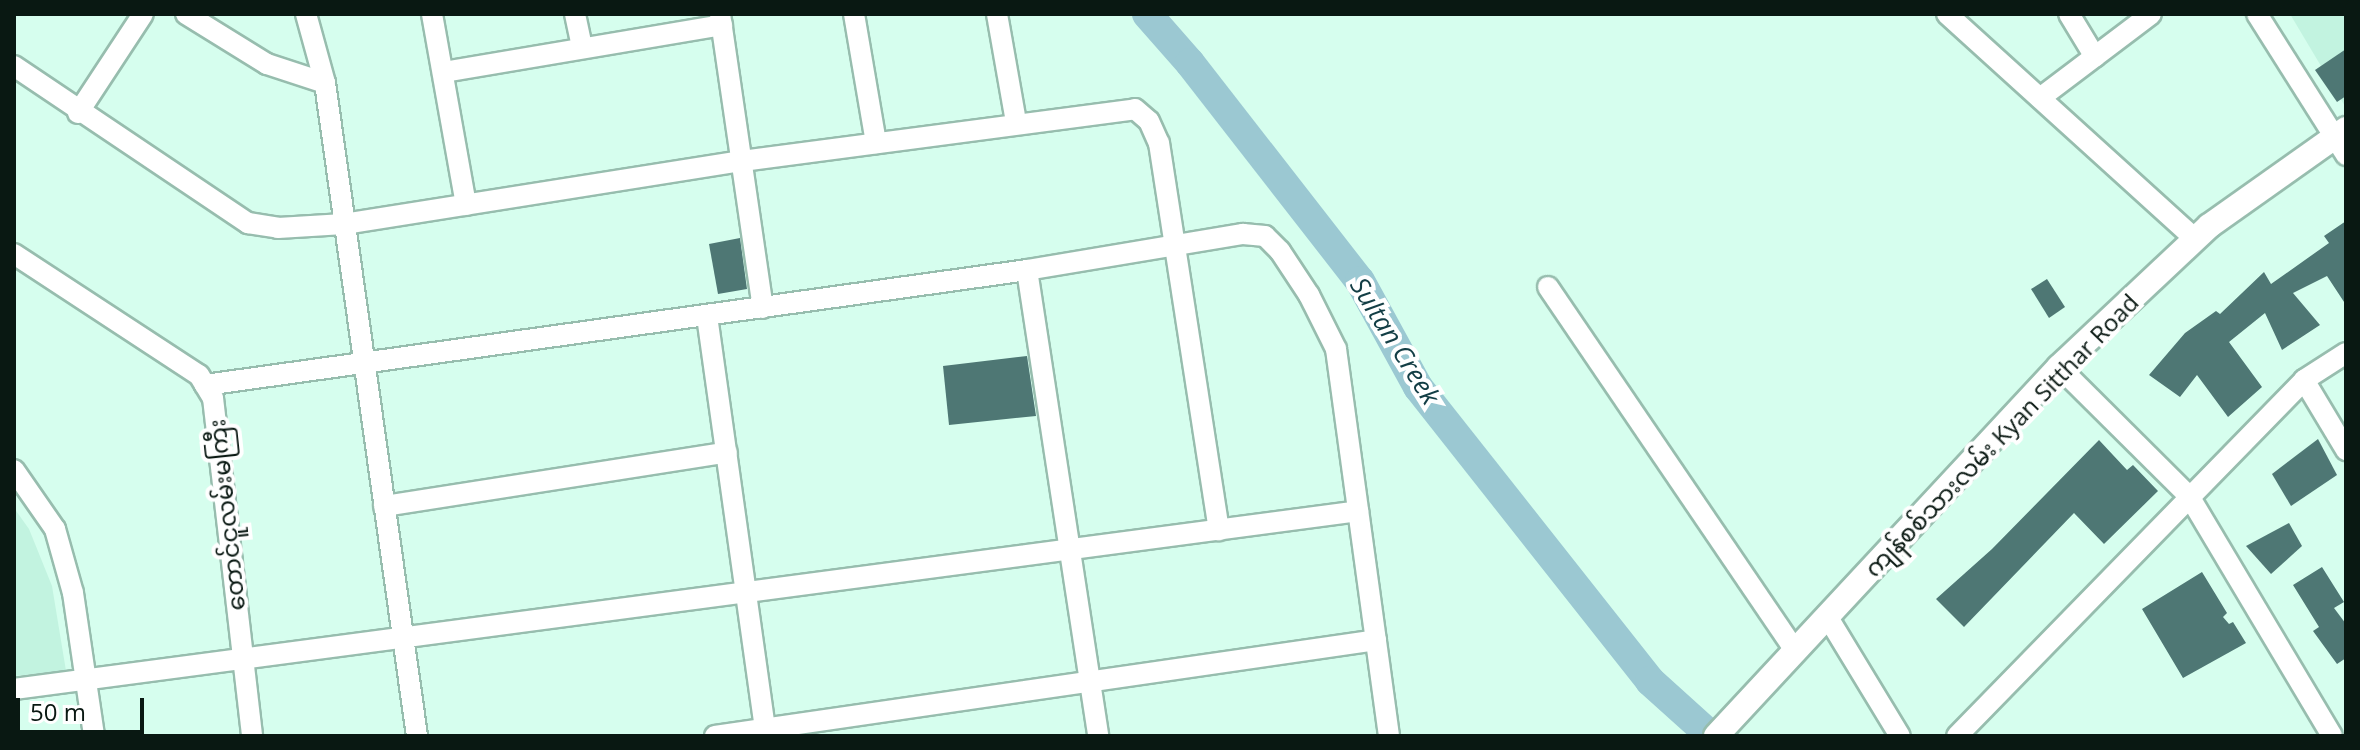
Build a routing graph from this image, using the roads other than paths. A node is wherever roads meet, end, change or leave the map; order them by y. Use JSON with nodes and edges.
{"nodes":[{"id":1,"x":143,"y":14,"type":"edge"},
{"id":2,"x":186,"y":14,"type":"edge"},
{"id":3,"x":306,"y":14,"type":"edge"},
{"id":4,"x":432,"y":14,"type":"edge"},
{"id":5,"x":575,"y":14,"type":"edge"},
{"id":6,"x":854,"y":14,"type":"edge"},
{"id":7,"x":997,"y":14,"type":"edge"},
{"id":8,"x":1947,"y":14,"type":"edge"},
{"id":9,"x":2069,"y":14,"type":"edge"},
{"id":10,"x":2151,"y":14,"type":"edge"},
{"id":11,"x":2257,"y":14,"type":"edge"},
{"id":12,"x":721,"y":19,"type":"edge"},
{"id":13,"x":582,"y":47,"type":"junction"},
{"id":14,"x":2095,"y":57,"type":"junction"},
{"id":15,"x":14,"y":66,"type":"edge"},
{"id":16,"x":444,"y":72,"type":"junction"},
{"id":17,"x":325,"y":83,"type":"junction"},
{"id":18,"x":2040,"y":98,"type":"junction"},
{"id":19,"x":78,"y":113,"type":"junction"},
{"id":20,"x":1016,"y":122,"type":"junction"},
{"id":21,"x":2342,"y":140,"type":"edge"},
{"id":22,"x":876,"y":143,"type":"junction"},
{"id":23,"x":742,"y":161,"type":"junction"},
{"id":24,"x":466,"y":205,"type":"junction"},
{"id":25,"x":344,"y":224,"type":"junction"},
{"id":26,"x":2195,"y":239,"type":"junction"},
{"id":27,"x":1175,"y":247,"type":"junction"},
{"id":28,"x":14,"y":254,"type":"edge"},
{"id":29,"x":1027,"y":270,"type":"junction"},
{"id":30,"x":1548,"y":287,"type":"dead end"},
{"id":31,"x":763,"y":308,"type":"junction"},
{"id":32,"x":707,"y":316,"type":"junction"},
{"id":33,"x":2346,"y":353,"type":"edge"},
{"id":34,"x":364,"y":360,"type":"junction"},
{"id":35,"x":2059,"y":367,"type":"junction"},
{"id":36,"x":2304,"y":380,"type":"junction"},
{"id":37,"x":205,"y":385,"type":"junction"},
{"id":38,"x":2346,"y":450,"type":"edge"},
{"id":39,"x":727,"y":452,"type":"junction"},
{"id":40,"x":14,"y":470,"type":"edge"},
{"id":41,"x":2189,"y":496,"type":"junction"},
{"id":42,"x":384,"y":506,"type":"junction"},
{"id":43,"x":1358,"y":511,"type":"junction"},
{"id":44,"x":1219,"y":530,"type":"junction"},
{"id":45,"x":1070,"y":550,"type":"junction"},
{"id":46,"x":746,"y":593,"type":"junction"},
{"id":47,"x":1827,"y":616,"type":"junction"},
{"id":48,"x":403,"y":639,"type":"junction"},
{"id":49,"x":1376,"y":640,"type":"junction"},
{"id":50,"x":1795,"y":651,"type":"junction"},
{"id":51,"x":242,"y":661,"type":"junction"},
{"id":52,"x":86,"y":680,"type":"junction"},
{"id":53,"x":1089,"y":682,"type":"junction"},
{"id":54,"x":14,"y":689,"type":"edge"},
{"id":55,"x":765,"y":732,"type":"edge"},
{"id":56,"x":94,"y":736,"type":"edge"},
{"id":57,"x":252,"y":736,"type":"edge"},
{"id":58,"x":417,"y":736,"type":"edge"},
{"id":59,"x":715,"y":736,"type":"edge"},
{"id":60,"x":1098,"y":736,"type":"edge"},
{"id":61,"x":1389,"y":736,"type":"edge"},
{"id":62,"x":1716,"y":736,"type":"edge"},
{"id":63,"x":1900,"y":736,"type":"edge"},
{"id":64,"x":1957,"y":736,"type":"edge"},
{"id":65,"x":2332,"y":736,"type":"edge"}],
"edges":[{"from":1,"to":19,"type":"street"},
{"from":2,"to":17,"type":"street"},
{"from":3,"to":17,"type":"street"},
{"from":4,"to":16,"type":"street"},
{"from":5,"to":13,"type":"street"},
{"from":6,"to":22,"type":"street"},
{"from":7,"to":20,"type":"street"},
{"from":8,"to":18,"type":"street"},
{"from":9,"to":14,"type":"street"},
{"from":10,"to":14,"type":"street"},
{"from":11,"to":21,"type":"street"},
{"from":12,"to":13,"type":"street"},
{"from":12,"to":23,"type":"street"},
{"from":13,"to":16,"type":"street"},
{"from":14,"to":18,"type":"street"},
{"from":15,"to":19,"type":"street"},
{"from":16,"to":24,"type":"street"},
{"from":17,"to":25,"type":"street"},
{"from":18,"to":26,"type":"street"},
{"from":19,"to":25,"type":"street"},
{"from":20,"to":22,"type":"street"},
{"from":20,"to":27,"type":"street"},
{"from":21,"to":26,"type":"main road","name":"ကျန်စစ်သားလမ်း Kyan Sitthar Road"},
{"from":22,"to":23,"type":"street"},
{"from":23,"to":24,"type":"street"},
{"from":23,"to":31,"type":"street"},
{"from":24,"to":25,"type":"street"},
{"from":25,"to":34,"type":"street"},
{"from":26,"to":35,"type":"main road","name":"ကျန်စစ်သားလမ်း Kyan Sitthar Road"},
{"from":27,"to":29,"type":"street"},
{"from":27,"to":43,"type":"street"},
{"from":27,"to":44,"type":"street"},
{"from":28,"to":37,"type":"street","name":"တောင်ငူလမ်းမကြီး"},
{"from":29,"to":31,"type":"street"},
{"from":29,"to":45,"type":"street"},
{"from":30,"to":50,"type":"street"},
{"from":31,"to":32,"type":"street"},
{"from":32,"to":34,"type":"street"},
{"from":32,"to":39,"type":"street"},
{"from":33,"to":36,"type":"street"},
{"from":34,"to":37,"type":"street"},
{"from":34,"to":42,"type":"street"},
{"from":35,"to":41,"type":"street"},
{"from":35,"to":47,"type":"main road","name":"ကျန်စစ်သားလမ်း Kyan Sitthar Road"},
{"from":36,"to":38,"type":"street"},
{"from":36,"to":41,"type":"street"},
{"from":37,"to":51,"type":"street","name":"တောင်ငူလမ်းမကြီး"},
{"from":39,"to":42,"type":"street"},
{"from":39,"to":46,"type":"street"},
{"from":40,"to":52,"type":"street"},
{"from":41,"to":64,"type":"street"},
{"from":41,"to":65,"type":"street"},
{"from":42,"to":48,"type":"street"},
{"from":43,"to":44,"type":"street"},
{"from":43,"to":49,"type":"street"},
{"from":44,"to":45,"type":"street"},
{"from":45,"to":46,"type":"street"},
{"from":45,"to":53,"type":"street"},
{"from":46,"to":48,"type":"street"},
{"from":46,"to":55,"type":"street"},
{"from":47,"to":50,"type":"main road","name":"ကျန်စစ်သားလမ်း Kyan Sitthar Road"},
{"from":47,"to":63,"type":"street"},
{"from":48,"to":51,"type":"street"},
{"from":48,"to":58,"type":"street"},
{"from":49,"to":53,"type":"street"},
{"from":49,"to":61,"type":"street"},
{"from":50,"to":62,"type":"main road","name":"ကျန်စစ်သားလမ်း Kyan Sitthar Road"},
{"from":51,"to":52,"type":"street"},
{"from":51,"to":57,"type":"street","name":"တောင်ငူလမ်းမကြီး"},
{"from":52,"to":54,"type":"street"},
{"from":52,"to":56,"type":"street"},
{"from":53,"to":55,"type":"street"},
{"from":53,"to":60,"type":"street"},
{"from":55,"to":59,"type":"street"}]}
